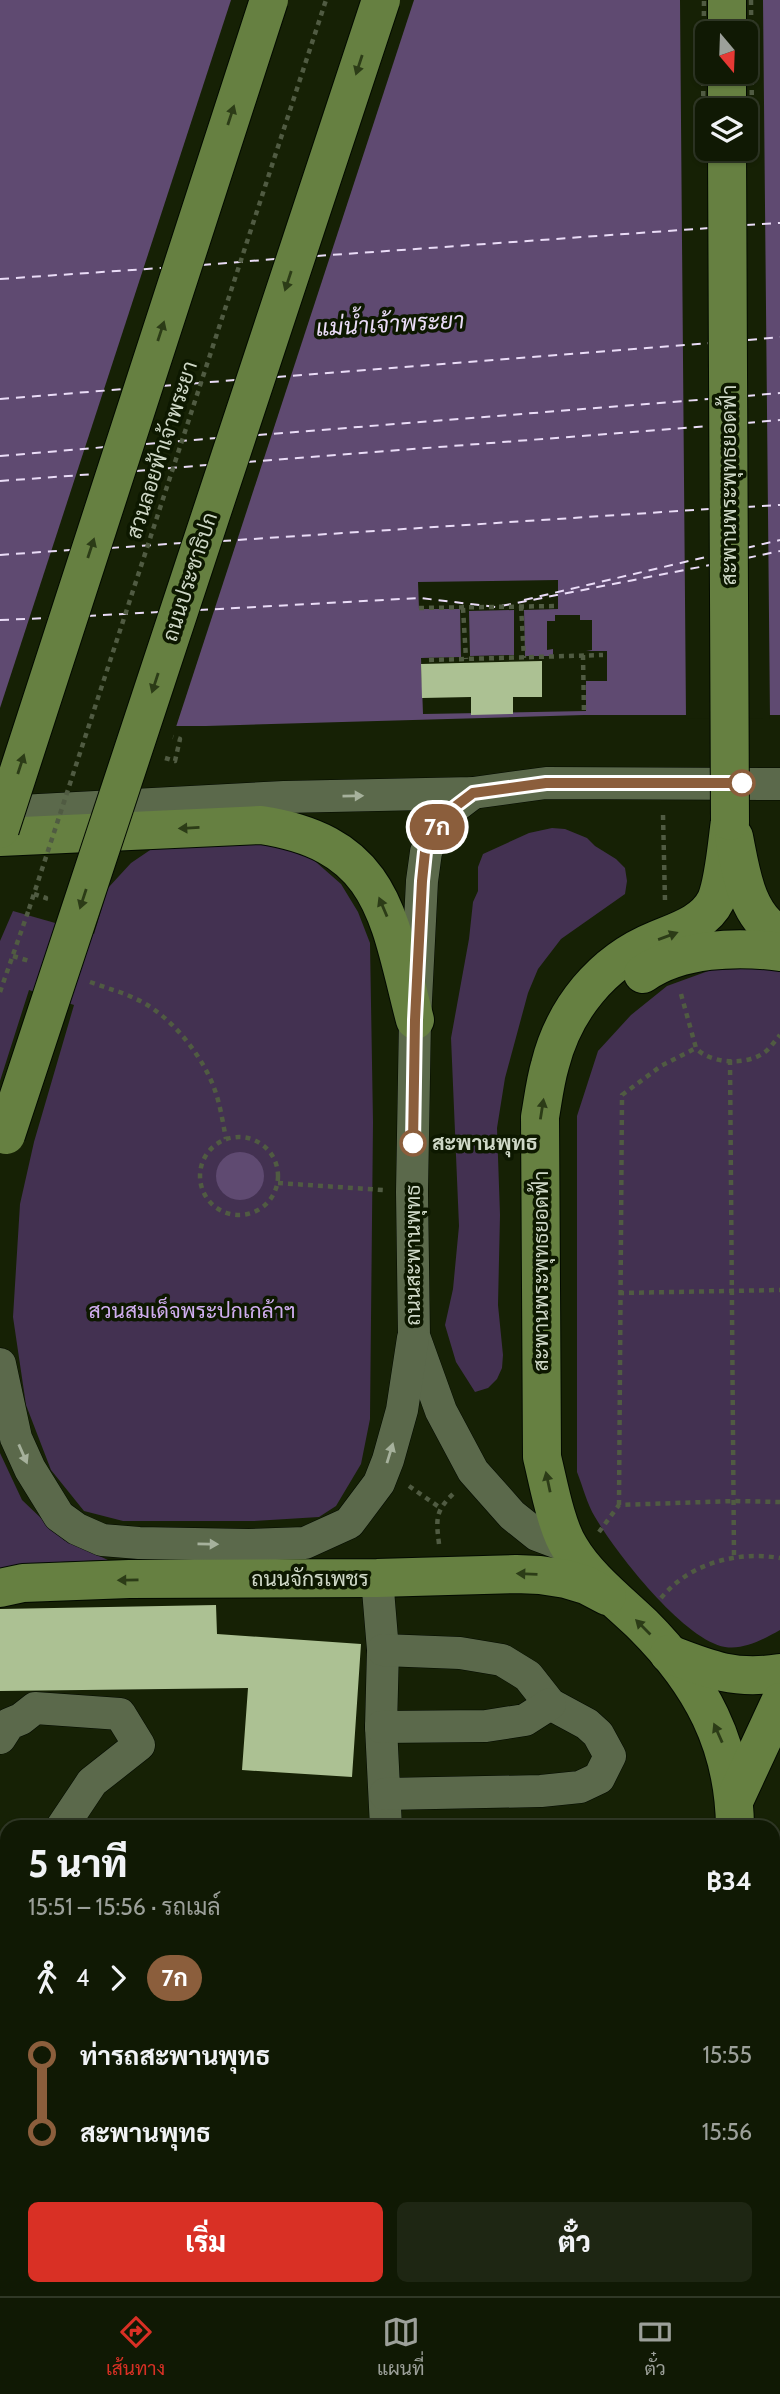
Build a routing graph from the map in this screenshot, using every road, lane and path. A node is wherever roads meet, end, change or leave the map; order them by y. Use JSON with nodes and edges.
{"nodes":[{"id":1,"x":269,"y":0,"type":"edge"},
{"id":2,"x":326,"y":0,"type":"edge"},
{"id":3,"x":381,"y":0,"type":"edge"},
{"id":4,"x":727,"y":0,"type":"edge"},
{"id":5,"x":727,"y":21,"type":"edge"},
{"id":6,"x":727,"y":161,"type":"edge"},
{"id":7,"x":521,"y":606,"type":"junction"},
{"id":8,"x":559,"y":606,"type":"dead end"},
{"id":9,"x":419,"y":608,"type":"dead end"},
{"id":10,"x":463,"y":608,"type":"junction"},
{"id":11,"x":583,"y":655,"type":"junction"},
{"id":12,"x":603,"y":655,"type":"dead end"},
{"id":13,"x":524,"y":658,"type":"junction"},
{"id":14,"x":466,"y":659,"type":"junction"},
{"id":15,"x":429,"y":660,"type":"dead end"},
{"id":16,"x":584,"y":715,"type":"dead end"},
{"id":17,"x":780,"y":784,"type":"edge"},
{"id":18,"x":473,"y":793,"type":"junction"},
{"id":19,"x":663,"y":810,"type":"dead end"},
{"id":20,"x":0,"y":812,"type":"edge"},
{"id":21,"x":730,"y":821,"type":"junction"},
{"id":22,"x":0,"y":829,"type":"edge"},
{"id":23,"x":0,"y":837,"type":"edge"},
{"id":24,"x":34,"y":894,"type":"junction"},
{"id":25,"x":46,"y":898,"type":"dead end"},
{"id":26,"x":665,"y":911,"type":"dead end"},
{"id":27,"x":780,"y":935,"type":"edge"},
{"id":28,"x":780,"y":952,"type":"edge"},
{"id":29,"x":13,"y":956,"type":"junction"},
{"id":30,"x":38,"y":964,"type":"dead end"},
{"id":31,"x":85,"y":981,"type":"dead end"},
{"id":32,"x":0,"y":992,"type":"edge"},
{"id":33,"x":685,"y":1004,"type":"dead end"},
{"id":34,"x":415,"y":1020,"type":"junction"},
{"id":35,"x":780,"y":1035,"type":"edge"},
{"id":36,"x":774,"y":1042,"type":"junction"},
{"id":37,"x":696,"y":1048,"type":"junction"},
{"id":38,"x":780,"y":1049,"type":"edge"},
{"id":39,"x":730,"y":1060,"type":"junction"},
{"id":40,"x":550,"y":1064,"type":"junction"},
{"id":41,"x":226,"y":1139,"type":"junction"},
{"id":42,"x":3,"y":1145,"type":"edge"},
{"id":43,"x":278,"y":1183,"type":"junction"},
{"id":44,"x":412,"y":1192,"type":"junction"},
{"id":45,"x":780,"y":1290,"type":"edge"},
{"id":46,"x":733,"y":1291,"type":"junction"},
{"id":47,"x":619,"y":1293,"type":"junction"},
{"id":48,"x":414,"y":1336,"type":"junction"},
{"id":49,"x":0,"y":1364,"type":"edge"},
{"id":50,"x":409,"y":1486,"type":"dead end"},
{"id":51,"x":458,"y":1489,"type":"dead end"},
{"id":52,"x":734,"y":1501,"type":"junction"},
{"id":53,"x":780,"y":1502,"type":"edge"},
{"id":54,"x":619,"y":1504,"type":"junction"},
{"id":55,"x":439,"y":1507,"type":"junction"},
{"id":56,"x":439,"y":1545,"type":"dead end"},
{"id":57,"x":573,"y":1553,"type":"junction"},
{"id":58,"x":734,"y":1558,"type":"junction"},
{"id":59,"x":780,"y":1558,"type":"edge"},
{"id":60,"x":377,"y":1578,"type":"junction"},
{"id":61,"x":0,"y":1588,"type":"edge"},
{"id":62,"x":629,"y":1613,"type":"junction"},
{"id":63,"x":383,"y":1650,"type":"junction"},
{"id":64,"x":669,"y":1654,"type":"junction"},
{"id":65,"x":780,"y":1672,"type":"edge"},
{"id":66,"x":780,"y":1702,"type":"edge"},
{"id":67,"x":550,"y":1704,"type":"junction"},
{"id":68,"x":381,"y":1727,"type":"junction"},
{"id":69,"x":0,"y":1738,"type":"edge"},
{"id":70,"x":385,"y":1794,"type":"junction"},
{"id":71,"x":735,"y":1813,"type":"edge"},
{"id":72,"x":67,"y":1820,"type":"edge"},
{"id":73,"x":386,"y":1820,"type":"edge"}],
"edges":[{"from":22,"to":1,"type":"main road","one_way":true,"bridge":true},
{"from":2,"to":24,"type":"path","name":"สวนลอยฟ้าเจ้าพระยา","bridge":true},
{"from":3,"to":42,"type":"main road","name":"ถนนประชาธิปก","one_way":true,"bridge":true},
{"from":4,"to":5,"type":"main road"},
{"from":6,"to":21,"type":"main road","name":"สะพานพระพุทธยอดฟ้า","bridge":true},
{"from":7,"to":8,"type":"path"},
{"from":7,"to":10,"type":"path"},
{"from":7,"to":13,"type":"path"},
{"from":9,"to":10,"type":"path"},
{"from":10,"to":14,"type":"path"},
{"from":11,"to":12,"type":"path"},
{"from":11,"to":13,"type":"path"},
{"from":11,"to":16,"type":"path"},
{"from":13,"to":14,"type":"path"},
{"from":14,"to":15,"type":"path"},
{"from":17,"to":18,"type":"street"},
{"from":20,"to":18,"type":"street","one_way":true},
{"from":18,"to":34,"type":"street","name":"ถนนสะพานพุทธ"},
{"from":19,"to":26,"type":"path"},
{"from":21,"to":27,"type":"main road","name":"สะพานพระพุทธยอดฟ้า"},
{"from":40,"to":21,"type":"main road","name":"สะพานพระพุทธยอดฟ้า","one_way":true},
{"from":34,"to":23,"type":"main road","one_way":true},
{"from":24,"to":25,"type":"path"},
{"from":24,"to":29,"type":"path","name":"สวนลอยฟ้าเจ้าพระยา","bridge":true},
{"from":28,"to":40,"type":"main road"},
{"from":29,"to":30,"type":"path"},
{"from":29,"to":32,"type":"path","name":"สวนลอยฟ้าเจ้าพระยา"},
{"from":31,"to":41,"type":"path"},
{"from":33,"to":37,"type":"path"},
{"from":34,"to":44,"type":"street","name":"ถนนสะพานพุทธ"},
{"from":35,"to":36,"type":"path"},
{"from":36,"to":38,"type":"path"},
{"from":36,"to":39,"type":"path"},
{"from":37,"to":39,"type":"path"},
{"from":37,"to":47,"type":"path"},
{"from":39,"to":46,"type":"path"},
{"from":57,"to":40,"type":"main road","name":"สะพานพระพุทธยอดฟ้า","one_way":true},
{"from":41,"to":43,"type":"path"},
{"from":41,"to":43,"type":"path"},
{"from":43,"to":44,"type":"path"},
{"from":44,"to":48,"type":"street","name":"ถนนสะพานพุทธ"},
{"from":45,"to":46,"type":"path"},
{"from":46,"to":47,"type":"path"},
{"from":46,"to":52,"type":"path"},
{"from":47,"to":54,"type":"path"},
{"from":49,"to":48,"type":"street","one_way":true},
{"from":48,"to":57,"type":"street","name":"ถนนสะพานพุทธ"},
{"from":50,"to":55,"type":"path"},
{"from":51,"to":55,"type":"path"},
{"from":52,"to":53,"type":"path"},
{"from":52,"to":54,"type":"path"},
{"from":52,"to":58,"type":"path"},
{"from":54,"to":57,"type":"path"},
{"from":55,"to":56,"type":"path"},
{"from":57,"to":62,"type":"main road","name":"ถนนจักรเพชร"},
{"from":58,"to":59,"type":"path"},
{"from":58,"to":62,"type":"path"},
{"from":60,"to":61,"type":"main road","name":"ถนนจักรเพชร","one_way":true},
{"from":62,"to":60,"type":"main road","name":"ถนนจักรเพชร","one_way":true},
{"from":60,"to":63,"type":"street"},
{"from":64,"to":62,"type":"main road","name":"ถนนจักรเพชร","one_way":true},
{"from":63,"to":67,"type":"street"},
{"from":63,"to":68,"type":"street"},
{"from":64,"to":65,"type":"main road","name":"ถนนจักรเพชร"},
{"from":71,"to":64,"type":"main road","one_way":true},
{"from":66,"to":71,"type":"main road"},
{"from":67,"to":68,"type":"street"},
{"from":67,"to":70,"type":"street"},
{"from":68,"to":70,"type":"street"},
{"from":69,"to":72,"type":"street"},
{"from":70,"to":73,"type":"street"}]}
